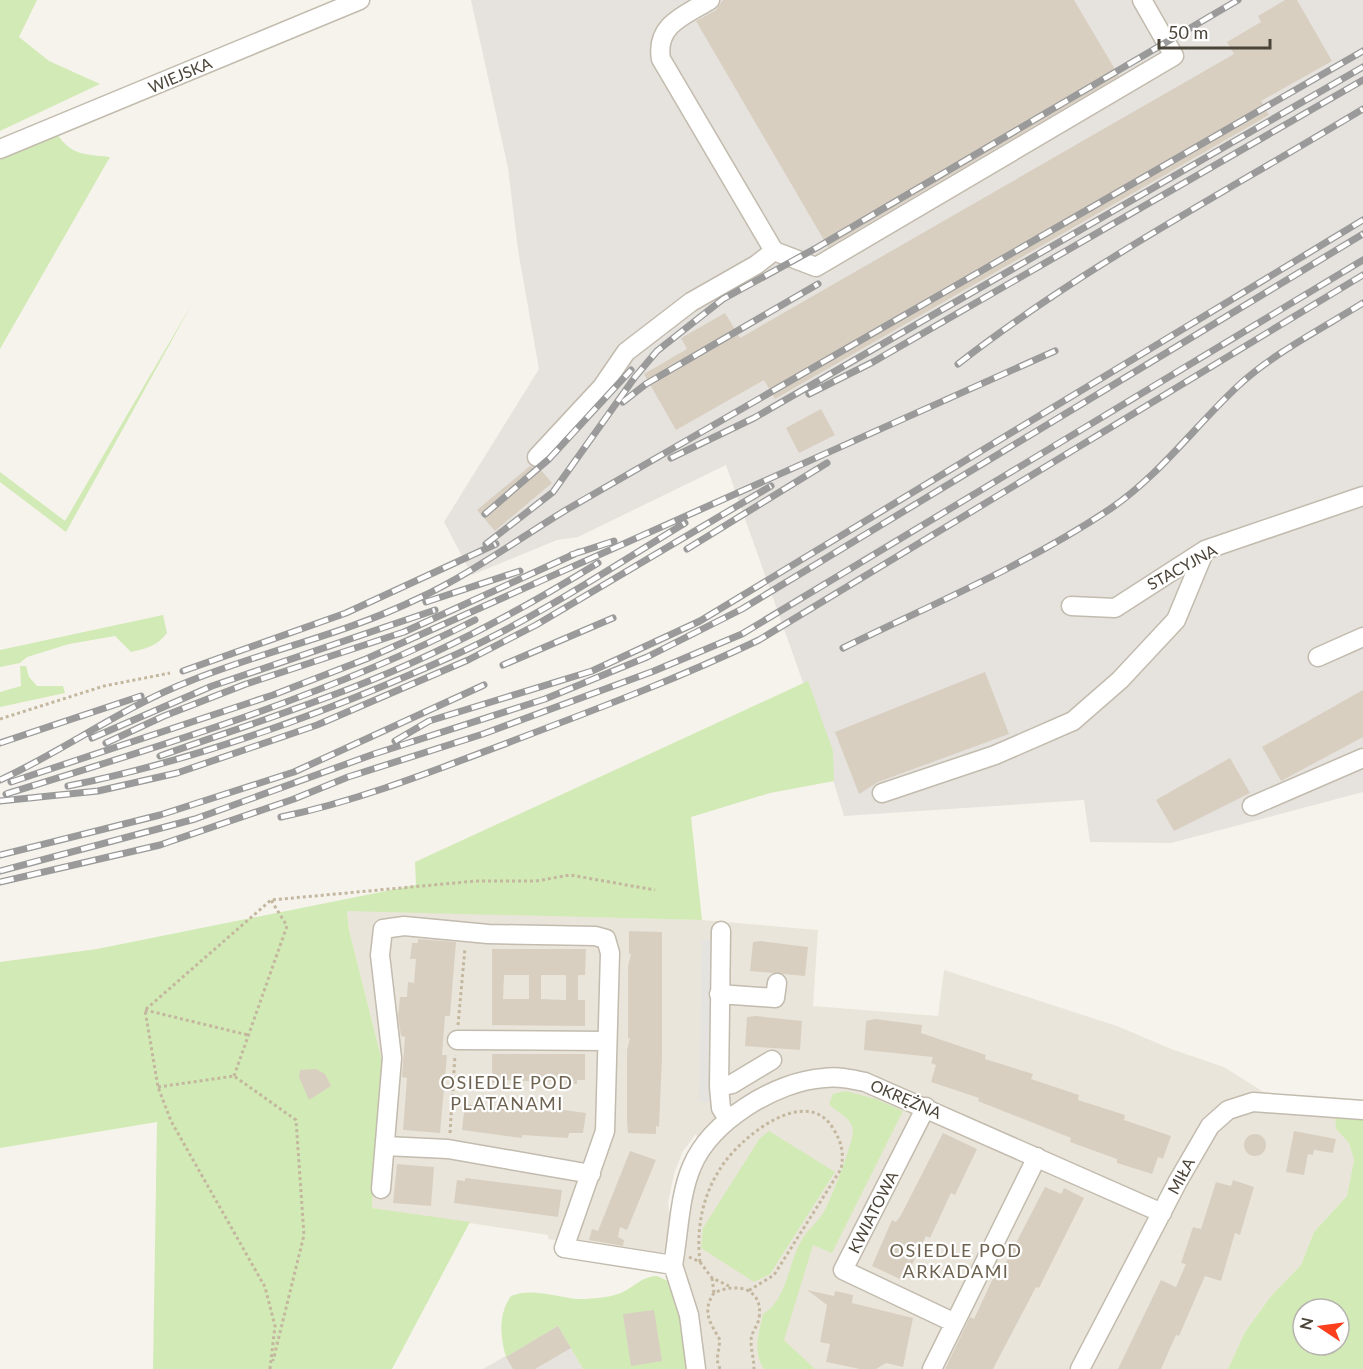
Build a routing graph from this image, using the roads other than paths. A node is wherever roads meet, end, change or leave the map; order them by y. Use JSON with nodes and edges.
{"nodes":[{"id":1,"x":360,"y":0,"type":"edge"},
{"id":2,"x":710,"y":0,"type":"edge"},
{"id":3,"x":1142,"y":0,"type":"edge"},
{"id":4,"x":0,"y":149,"type":"edge"},
{"id":5,"x":774,"y":251,"type":"junction"},
{"id":6,"x":537,"y":457,"type":"dead end"},
{"id":7,"x":1363,"y":496,"type":"edge"},
{"id":8,"x":1205,"y":550,"type":"junction"},
{"id":9,"x":1071,"y":606,"type":"dead end"},
{"id":10,"x":1363,"y":637,"type":"edge"},
{"id":11,"x":1318,"y":657,"type":"dead end"},
{"id":12,"x":1363,"y":758,"type":"edge"},
{"id":13,"x":882,"y":793,"type":"dead end"},
{"id":14,"x":1252,"y":806,"type":"dead end"},
{"id":15,"x":721,"y":930,"type":"dead end"},
{"id":16,"x":777,"y":983,"type":"dead end"},
{"id":17,"x":719,"y":994,"type":"junction"},
{"id":18,"x":457,"y":1040,"type":"dead end"},
{"id":19,"x":608,"y":1041,"type":"junction"},
{"id":20,"x":772,"y":1060,"type":"dead end"},
{"id":21,"x":719,"y":1087,"type":"junction"},
{"id":22,"x":927,"y":1107,"type":"junction"},
{"id":23,"x":1363,"y":1110,"type":"edge"},
{"id":24,"x":728,"y":1119,"type":"junction"},
{"id":25,"x":385,"y":1146,"type":"junction"},
{"id":26,"x":1037,"y":1157,"type":"junction"},
{"id":27,"x":591,"y":1174,"type":"junction"},
{"id":28,"x":381,"y":1189,"type":"dead end"},
{"id":29,"x":1162,"y":1213,"type":"junction"},
{"id":30,"x":679,"y":1260,"type":"junction"},
{"id":31,"x":955,"y":1323,"type":"junction"},
{"id":32,"x":696,"y":1369,"type":"edge"},
{"id":33,"x":932,"y":1369,"type":"edge"},
{"id":34,"x":1080,"y":1369,"type":"edge"}],
"edges":[{"from":1,"to":4,"type":"street","name":"WIEJSKA"},
{"from":2,"to":5,"type":"street"},
{"from":3,"to":5,"type":"street"},
{"from":5,"to":6,"type":"street"},
{"from":7,"to":8,"type":"street","name":"STACYJNA"},
{"from":8,"to":9,"type":"street","name":"STACYJNA"},
{"from":8,"to":13,"type":"street"},
{"from":10,"to":11,"type":"street"},
{"from":12,"to":14,"type":"street"},
{"from":15,"to":17,"type":"street"},
{"from":16,"to":17,"type":"street"},
{"from":17,"to":21,"type":"street"},
{"from":18,"to":19,"type":"street"},
{"from":19,"to":25,"type":"street"},
{"from":19,"to":27,"type":"street"},
{"from":20,"to":21,"type":"street"},
{"from":21,"to":24,"type":"street"},
{"from":22,"to":24,"type":"street","name":"OKRĘŻNA"},
{"from":22,"to":26,"type":"street","name":"OKRĘŻNA"},
{"from":22,"to":31,"type":"street","name":"KWIATOWA"},
{"from":23,"to":29,"type":"street","name":"MIŁA"},
{"from":24,"to":30,"type":"street","name":"OKRĘŻNA"},
{"from":25,"to":27,"type":"street"},
{"from":25,"to":28,"type":"street"},
{"from":26,"to":29,"type":"street","name":"OKRĘŻNA"},
{"from":26,"to":31,"type":"street"},
{"from":27,"to":30,"type":"street"},
{"from":29,"to":34,"type":"street","name":"MIŁA"},
{"from":30,"to":32,"type":"street","name":"OKRĘŻNA"},
{"from":31,"to":33,"type":"street"}]}
